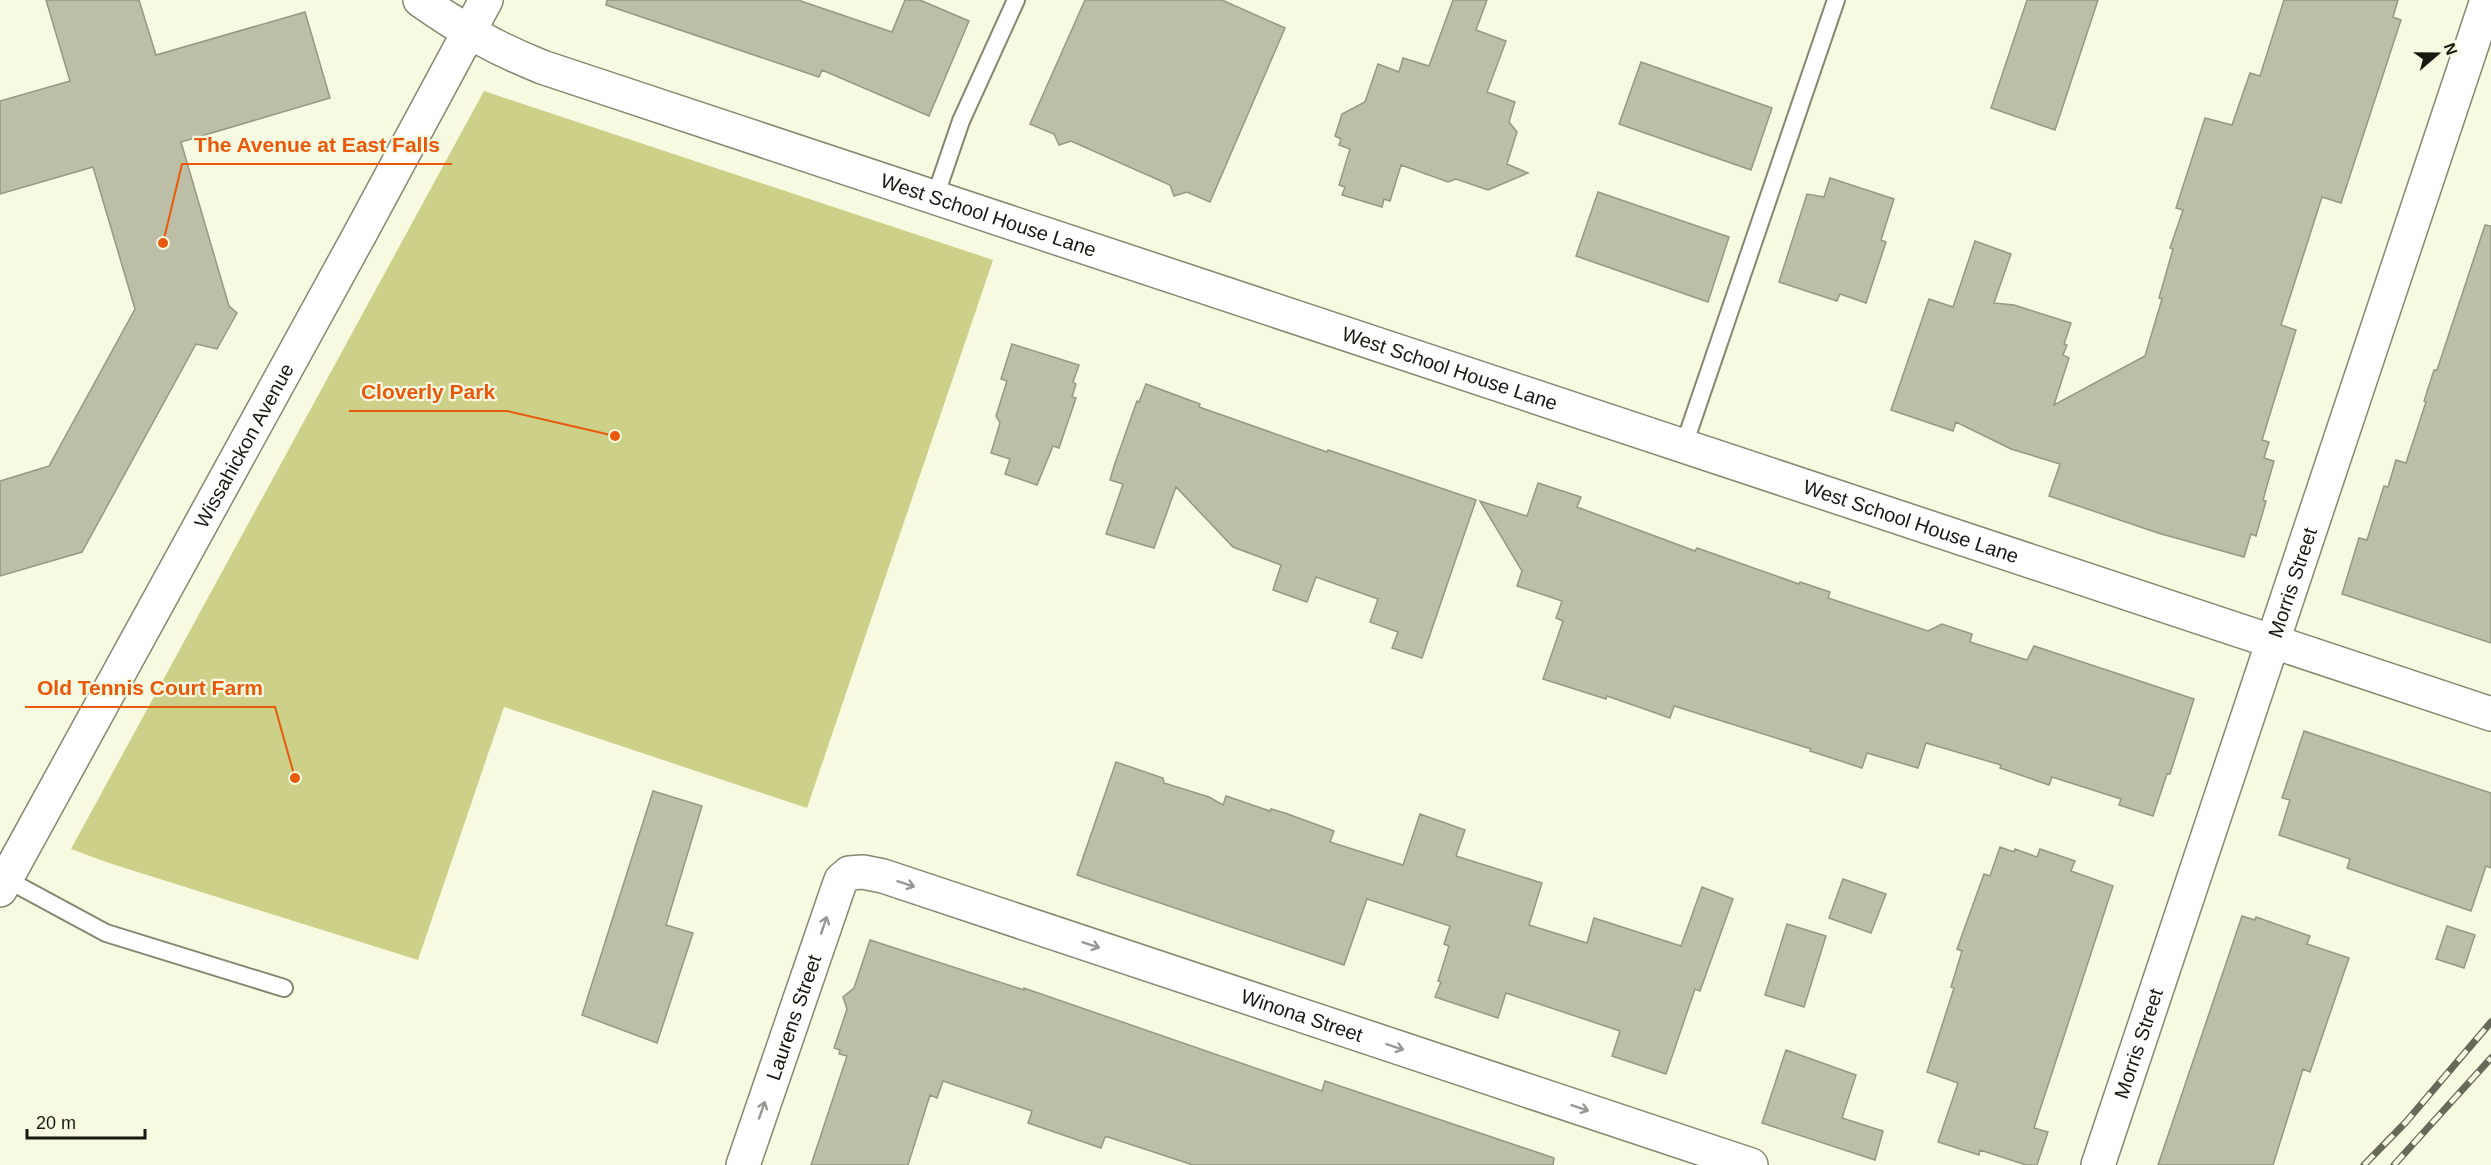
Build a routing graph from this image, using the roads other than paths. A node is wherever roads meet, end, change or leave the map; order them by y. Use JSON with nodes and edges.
{"nodes":[{"id":1,"x":420,"y":0,"type":"edge"},
{"id":2,"x":486,"y":0,"type":"edge"},
{"id":3,"x":997,"y":0,"type":"edge"},
{"id":4,"x":1836,"y":0,"type":"edge"},
{"id":5,"x":2487,"y":0,"type":"edge"},
{"id":6,"x":1015,"y":3,"type":"edge"},
{"id":7,"x":469,"y":33,"type":"junction"},
{"id":8,"x":935,"y":197,"type":"junction"},
{"id":9,"x":1684,"y":445,"type":"junction"},
{"id":10,"x":2273,"y":641,"type":"junction"},
{"id":11,"x":2491,"y":714,"type":"edge"},
{"id":12,"x":6,"y":871,"type":"edge"},
{"id":13,"x":849,"y":873,"type":"joint"},
{"id":14,"x":284,"y":988,"type":"dead end"},
{"id":15,"x":743,"y":1165,"type":"edge"},
{"id":16,"x":1751,"y":1165,"type":"edge"},
{"id":17,"x":2098,"y":1165,"type":"edge"}],
"edges":[{"from":1,"to":7,"type":"street","name":"West School House Lane"},
{"from":2,"to":7,"type":"street","name":"Wissahickon Avenue"},
{"from":3,"to":6,"type":"lane"},
{"from":4,"to":9,"type":"lane"},
{"from":5,"to":10,"type":"street","name":"Morris Street"},
{"from":6,"to":8,"type":"lane"},
{"from":7,"to":8,"type":"street","name":"West School House Lane"},
{"from":7,"to":12,"type":"street","name":"Wissahickon Avenue"},
{"from":8,"to":9,"type":"street","name":"West School House Lane"},
{"from":9,"to":10,"type":"street","name":"West School House Lane"},
{"from":10,"to":11,"type":"street","name":"West School House Lane"},
{"from":10,"to":17,"type":"street","name":"Morris Street"},
{"from":12,"to":14,"type":"lane"},
{"from":15,"to":13,"type":"street","name":"Laurens Street","one_way":true},
{"from":13,"to":16,"type":"street","name":"Winona Street","one_way":true}]}
